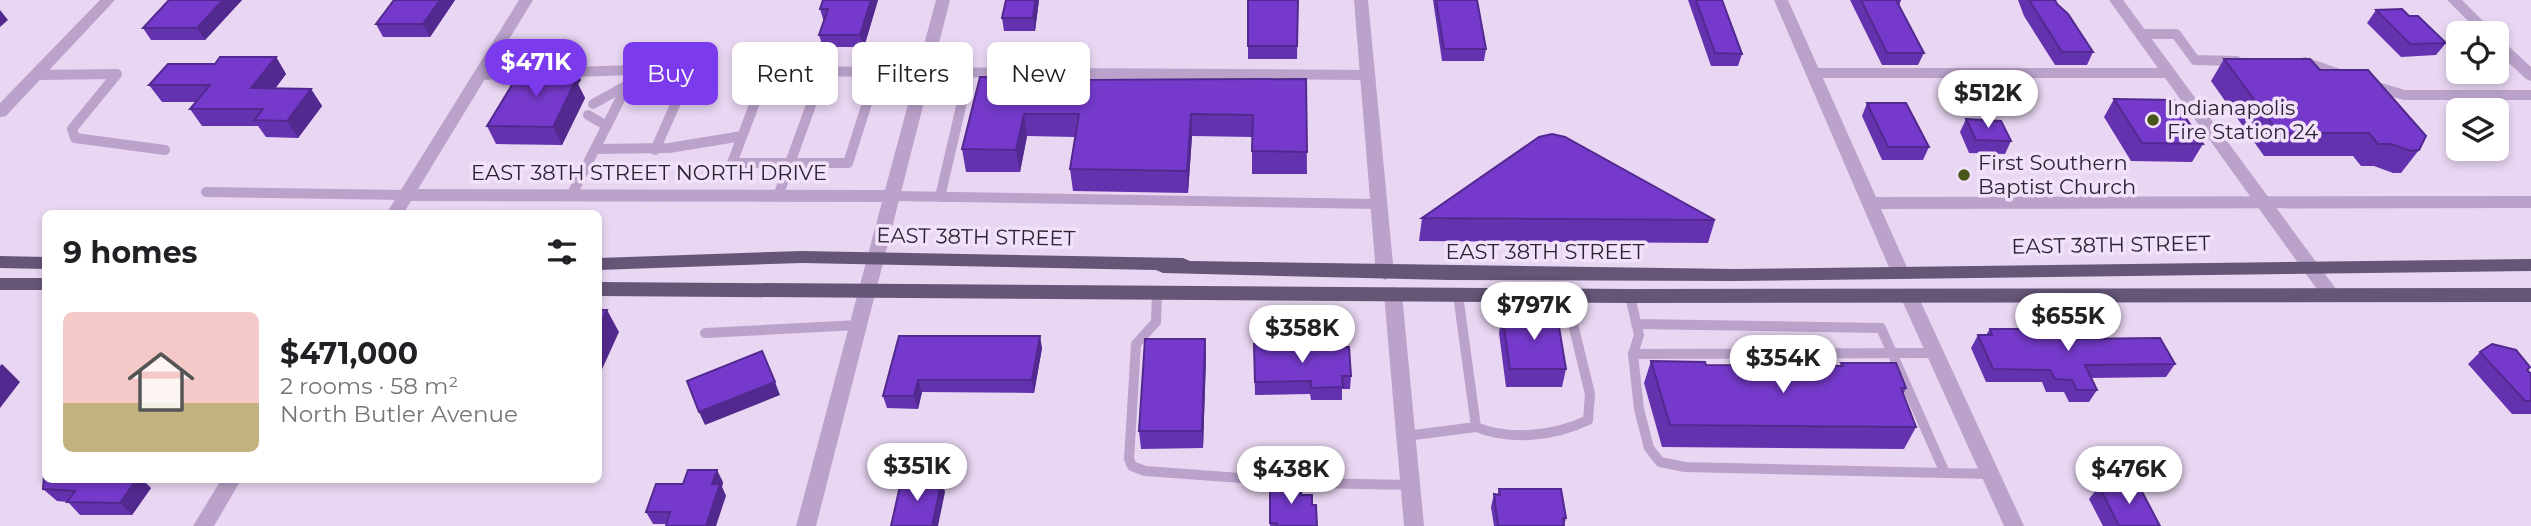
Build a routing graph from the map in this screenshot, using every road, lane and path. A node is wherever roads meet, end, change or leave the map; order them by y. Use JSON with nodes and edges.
{"nodes":[{"id":1,"x":108,"y":0,"type":"edge"},
{"id":2,"x":526,"y":0,"type":"edge"},
{"id":3,"x":943,"y":0,"type":"edge"},
{"id":4,"x":1361,"y":0,"type":"edge"},
{"id":5,"x":1781,"y":0,"type":"edge"},
{"id":6,"x":2116,"y":0,"type":"edge"},
{"id":7,"x":2454,"y":0,"type":"edge"},
{"id":8,"x":2476,"y":21,"type":"edge"},
{"id":9,"x":2141,"y":34,"type":"junction"},
{"id":10,"x":932,"y":42,"type":"edge"},
{"id":11,"x":2509,"y":55,"type":"edge"},
{"id":12,"x":2249,"y":61,"type":"edge"},
{"id":13,"x":2290,"y":61,"type":"edge"},
{"id":14,"x":623,"y":70,"type":"edge"},
{"id":15,"x":973,"y":72,"type":"edge"},
{"id":16,"x":2169,"y":73,"type":"junction"},
{"id":17,"x":1814,"y":74,"type":"junction"},
{"id":18,"x":36,"y":75,"type":"junction"},
{"id":19,"x":480,"y":75,"type":"junction"},
{"id":20,"x":1368,"y":75,"type":"junction"},
{"id":21,"x":2531,"y":76,"type":"edge"},
{"id":22,"x":623,"y":87,"type":"edge"},
{"id":23,"x":623,"y":93,"type":"edge"},
{"id":24,"x":2531,"y":95,"type":"edge"},
{"id":25,"x":593,"y":104,"type":"dead end"},
{"id":26,"x":675,"y":105,"type":"edge"},
{"id":27,"x":754,"y":105,"type":"edge"},
{"id":28,"x":810,"y":105,"type":"edge"},
{"id":29,"x":866,"y":105,"type":"edge"},
{"id":30,"x":916,"y":105,"type":"edge"},
{"id":31,"x":961,"y":105,"type":"edge"},
{"id":32,"x":0,"y":112,"type":"edge"},
{"id":33,"x":588,"y":115,"type":"dead end"},
{"id":34,"x":607,"y":126,"type":"junction"},
{"id":35,"x":742,"y":136,"type":"junction"},
{"id":36,"x":595,"y":149,"type":"junction"},
{"id":37,"x":165,"y":150,"type":"dead end"},
{"id":38,"x":655,"y":150,"type":"junction"},
{"id":39,"x":790,"y":163,"type":"junction"},
{"id":40,"x":206,"y":192,"type":"dead end"},
{"id":41,"x":406,"y":195,"type":"junction"},
{"id":42,"x":571,"y":196,"type":"junction"},
{"id":43,"x":778,"y":196,"type":"junction"},
{"id":44,"x":892,"y":196,"type":"junction"},
{"id":45,"x":940,"y":197,"type":"junction"},
{"id":46,"x":2531,"y":202,"type":"edge"},
{"id":47,"x":1871,"y":203,"type":"junction"},
{"id":48,"x":1379,"y":204,"type":"junction"},
{"id":49,"x":2264,"y":204,"type":"junction"},
{"id":50,"x":397,"y":210,"type":"edge"},
{"id":51,"x":876,"y":257,"type":"junction"},
{"id":52,"x":0,"y":262,"type":"edge"},
{"id":53,"x":42,"y":263,"type":"edge"},
{"id":54,"x":602,"y":264,"type":"edge"},
{"id":55,"x":2308,"y":264,"type":"junction"},
{"id":56,"x":2531,"y":264,"type":"edge"},
{"id":57,"x":1900,"y":272,"type":"junction"},
{"id":58,"x":1385,"y":274,"type":"junction"},
{"id":59,"x":0,"y":284,"type":"edge"},
{"id":60,"x":42,"y":284,"type":"edge"},
{"id":61,"x":602,"y":289,"type":"edge"},
{"id":62,"x":865,"y":292,"type":"junction"},
{"id":63,"x":1157,"y":293,"type":"junction"},
{"id":64,"x":1393,"y":294,"type":"junction"},
{"id":65,"x":2330,"y":294,"type":"junction"},
{"id":66,"x":1458,"y":295,"type":"junction"},
{"id":67,"x":1566,"y":295,"type":"junction"},
{"id":68,"x":1630,"y":296,"type":"junction"},
{"id":69,"x":1909,"y":296,"type":"junction"},
{"id":70,"x":2528,"y":299,"type":"edge"},
{"id":71,"x":1636,"y":324,"type":"junction"},
{"id":72,"x":858,"y":325,"type":"junction"},
{"id":73,"x":705,"y":333,"type":"dead end"},
{"id":74,"x":1894,"y":353,"type":"junction"},
{"id":75,"x":1936,"y":353,"type":"junction"},
{"id":76,"x":1633,"y":354,"type":"junction"},
{"id":77,"x":1476,"y":427,"type":"junction"},
{"id":78,"x":1406,"y":436,"type":"junction"},
{"id":79,"x":1945,"y":473,"type":"junction"},
{"id":80,"x":1991,"y":474,"type":"junction"},
{"id":81,"x":230,"y":483,"type":"edge"},
{"id":82,"x":1410,"y":485,"type":"junction"},
{"id":83,"x":203,"y":526,"type":"edge"},
{"id":84,"x":806,"y":526,"type":"edge"},
{"id":85,"x":1414,"y":526,"type":"edge"},
{"id":86,"x":2014,"y":526,"type":"edge"}],
"edges":[{"from":1,"to":18,"type":"street"},
{"from":2,"to":19,"type":"street"},
{"from":3,"to":10,"type":"street"},
{"from":4,"to":20,"type":"street"},
{"from":5,"to":17,"type":"street"},
{"from":6,"to":9,"type":"street"},
{"from":7,"to":8,"type":"street"},
{"from":9,"to":12,"type":"lane"},
{"from":9,"to":16,"type":"street"},
{"from":11,"to":21,"type":"street"},
{"from":13,"to":24,"type":"lane"},
{"from":14,"to":19,"type":"lane"},
{"from":15,"to":20,"type":"lane"},
{"from":16,"to":17,"type":"lane"},
{"from":16,"to":49,"type":"street"},
{"from":17,"to":47,"type":"street"},
{"from":18,"to":32,"type":"street"},
{"from":18,"to":37,"type":"lane"},
{"from":19,"to":41,"type":"street"},
{"from":20,"to":48,"type":"street"},
{"from":22,"to":25,"type":"lane"},
{"from":23,"to":34,"type":"lane"},
{"from":26,"to":38,"type":"lane"},
{"from":27,"to":35,"type":"lane"},
{"from":28,"to":39,"type":"lane"},
{"from":29,"to":39,"type":"lane"},
{"from":30,"to":44,"type":"street"},
{"from":31,"to":45,"type":"lane"},
{"from":33,"to":34,"type":"lane"},
{"from":34,"to":36,"type":"lane"},
{"from":35,"to":38,"type":"lane"},
{"from":35,"to":39,"type":"lane"},
{"from":36,"to":38,"type":"lane"},
{"from":36,"to":42,"type":"lane"},
{"from":39,"to":43,"type":"lane"},
{"from":40,"to":41,"type":"lane"},
{"from":41,"to":42,"type":"street","name":"EAST 38TH STREET NORTH DRIVE"},
{"from":41,"to":50,"type":"street"},
{"from":42,"to":43,"type":"street","name":"EAST 38TH STREET NORTH DRIVE"},
{"from":43,"to":44,"type":"street","name":"EAST 38TH STREET NORTH DRIVE"},
{"from":44,"to":45,"type":"lane"},
{"from":44,"to":51,"type":"street"},
{"from":45,"to":48,"type":"lane"},
{"from":46,"to":49,"type":"street"},
{"from":47,"to":49,"type":"street"},
{"from":47,"to":57,"type":"street"},
{"from":48,"to":58,"type":"street"},
{"from":49,"to":55,"type":"street"},
{"from":51,"to":54,"type":"main road","name":"EAST 38TH STREET"},
{"from":51,"to":58,"type":"main road","name":"EAST 38TH STREET"},
{"from":51,"to":62,"type":"street"},
{"from":52,"to":53,"type":"main road"},
{"from":55,"to":56,"type":"main road","name":"EAST 38TH STREET"},
{"from":55,"to":57,"type":"main road","name":"EAST 38TH STREET"},
{"from":55,"to":65,"type":"street"},
{"from":57,"to":58,"type":"main road","name":"EAST 38TH STREET"},
{"from":59,"to":60,"type":"main road"},
{"from":61,"to":62,"type":"main road","name":"EAST 38TH STREET"},
{"from":62,"to":63,"type":"main road","name":"EAST 38TH STREET"},
{"from":62,"to":72,"type":"street"},
{"from":63,"to":64,"type":"main road","name":"EAST 38TH STREET"},
{"from":63,"to":82,"type":"lane"},
{"from":64,"to":66,"type":"main road","name":"EAST 38TH STREET"},
{"from":64,"to":78,"type":"street"},
{"from":65,"to":69,"type":"main road","name":"EAST 38TH STREET"},
{"from":65,"to":70,"type":"main road","name":"EAST 38TH STREET"},
{"from":66,"to":67,"type":"main road","name":"EAST 38TH STREET"},
{"from":66,"to":77,"type":"lane"},
{"from":67,"to":68,"type":"main road","name":"EAST 38TH STREET"},
{"from":67,"to":77,"type":"lane"},
{"from":68,"to":69,"type":"main road","name":"EAST 38TH STREET"},
{"from":68,"to":71,"type":"lane"},
{"from":69,"to":75,"type":"street"},
{"from":71,"to":74,"type":"lane"},
{"from":71,"to":76,"type":"lane"},
{"from":72,"to":73,"type":"lane"},
{"from":72,"to":84,"type":"street"},
{"from":74,"to":75,"type":"lane"},
{"from":74,"to":76,"type":"lane"},
{"from":74,"to":79,"type":"lane"},
{"from":75,"to":80,"type":"street"},
{"from":76,"to":79,"type":"lane"},
{"from":77,"to":78,"type":"lane"},
{"from":78,"to":82,"type":"street"},
{"from":79,"to":80,"type":"lane"},
{"from":80,"to":86,"type":"street"},
{"from":81,"to":83,"type":"street"},
{"from":82,"to":85,"type":"street"}]}
